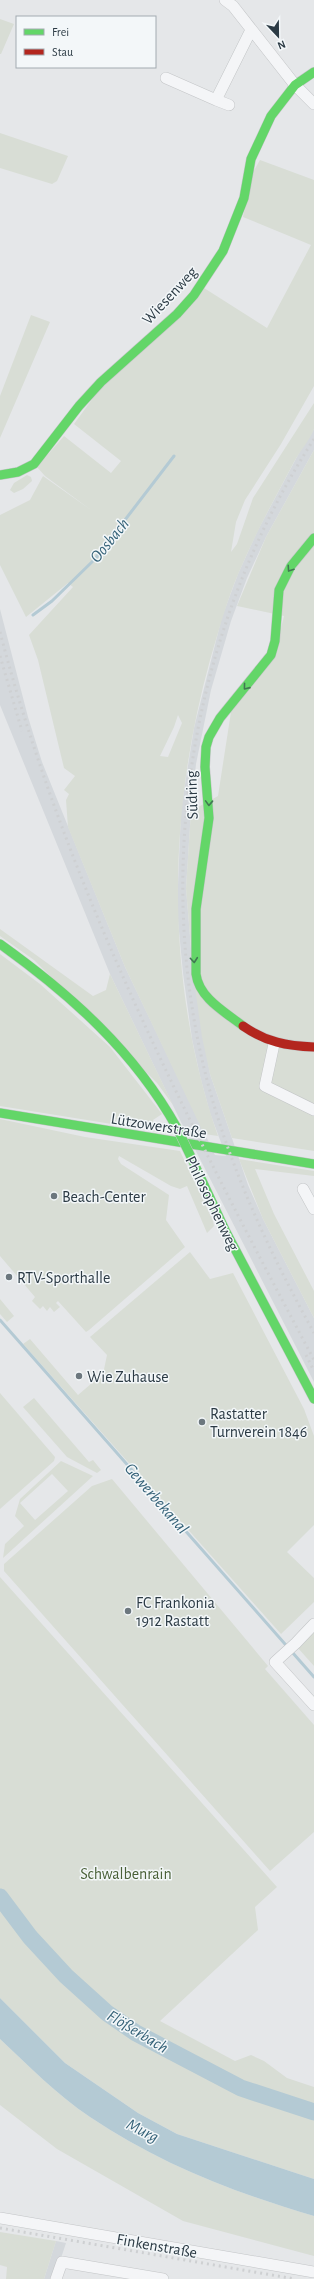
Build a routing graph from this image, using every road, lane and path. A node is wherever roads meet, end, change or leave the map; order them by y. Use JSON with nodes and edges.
{"nodes":[{"id":1,"x":225,"y":0,"type":"edge"},
{"id":2,"x":252,"y":30,"type":"junction"},
{"id":3,"x":314,"y":72,"type":"edge"},
{"id":4,"x":166,"y":78,"type":"dead end"},
{"id":5,"x":295,"y":84,"type":"junction"},
{"id":6,"x":216,"y":100,"type":"junction"},
{"id":7,"x":314,"y":104,"type":"edge"},
{"id":8,"x":229,"y":106,"type":"dead end"},
{"id":9,"x":0,"y":475,"type":"edge"},
{"id":10,"x":314,"y":538,"type":"edge"},
{"id":11,"x":0,"y":944,"type":"edge"},
{"id":12,"x":274,"y":1044,"type":"junction"},
{"id":13,"x":314,"y":1047,"type":"edge"},
{"id":14,"x":314,"y":1110,"type":"edge"},
{"id":15,"x":0,"y":1113,"type":"edge"},
{"id":16,"x":314,"y":1164,"type":"edge"},
{"id":17,"x":303,"y":1189,"type":"dead end"},
{"id":18,"x":314,"y":1209,"type":"edge"},
{"id":19,"x":314,"y":1399,"type":"edge"},
{"id":20,"x":314,"y":1624,"type":"edge"},
{"id":21,"x":314,"y":1705,"type":"edge"},
{"id":22,"x":0,"y":2218,"type":"edge"},
{"id":23,"x":314,"y":2272,"type":"edge"},
{"id":24,"x":56,"y":2279,"type":"edge"},
{"id":25,"x":162,"y":2279,"type":"edge"}],
"edges":[{"from":1,"to":2,"type":"street"},
{"from":2,"to":5,"type":"street"},
{"from":2,"to":6,"type":"street"},
{"from":3,"to":5,"type":"street","name":"Wiesenweg"},
{"from":4,"to":6,"type":"street"},
{"from":5,"to":7,"type":"street"},
{"from":5,"to":9,"type":"street","name":"Wiesenweg"},
{"from":6,"to":8,"type":"street"},
{"from":10,"to":12,"type":"street","name":"Südring","one_way":true},
{"from":11,"to":19,"type":"street","name":"Philosophenweg","bridge":true},
{"from":12,"to":13,"type":"street","name":"Südring"},
{"from":12,"to":14,"type":"street"},
{"from":15,"to":16,"type":"street","name":"Lützowerstraße"},
{"from":17,"to":18,"type":"street"},
{"from":20,"to":21,"type":"street"},
{"from":22,"to":23,"type":"street","name":"Finkenstraße"},
{"from":24,"to":25,"type":"street"}]}
